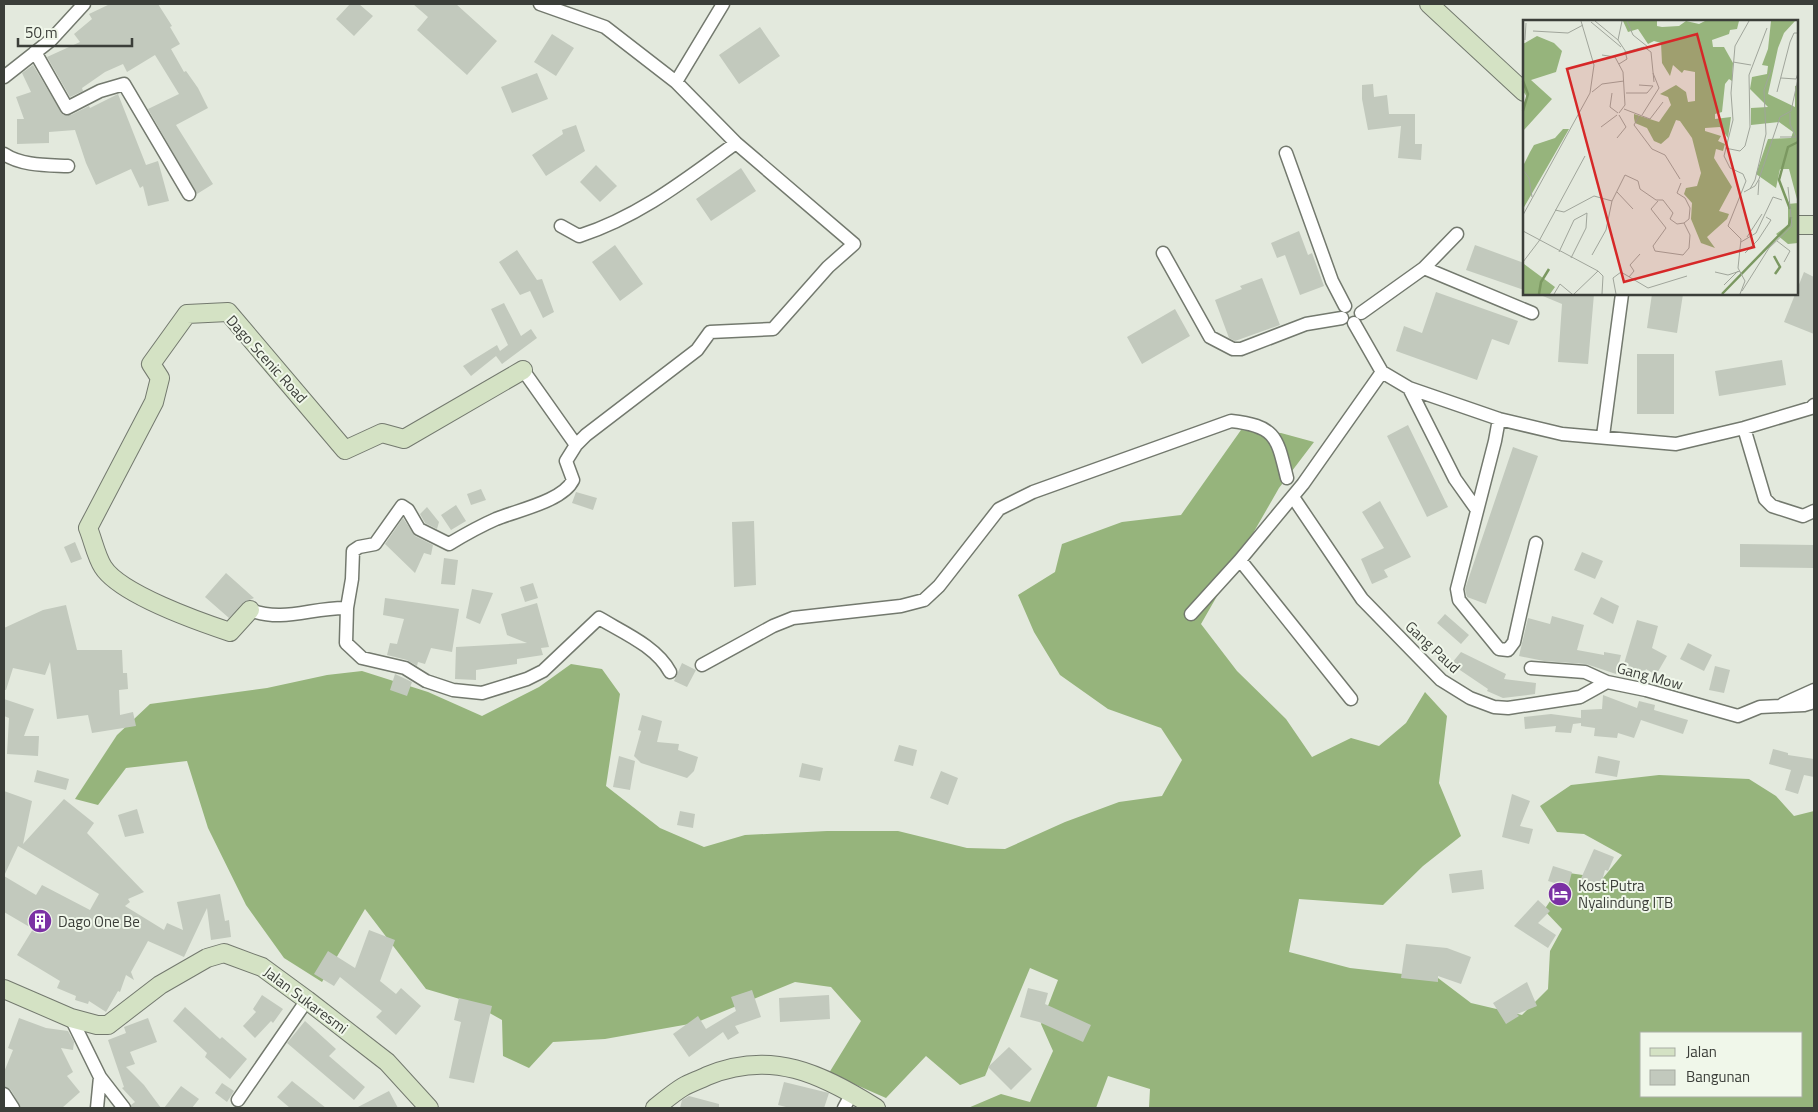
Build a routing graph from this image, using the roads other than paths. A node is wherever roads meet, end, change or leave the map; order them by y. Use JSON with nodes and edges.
{"nodes":[{"id":1,"x":84,"y":4,"type":"edge"},
{"id":2,"x":540,"y":4,"type":"edge"},
{"id":3,"x":723,"y":4,"type":"edge"},
{"id":4,"x":1429,"y":4,"type":"edge"},
{"id":5,"x":35,"y":52,"type":"junction"},
{"id":6,"x":4,"y":78,"type":"edge"},
{"id":7,"x":676,"y":82,"type":"junction"},
{"id":8,"x":1523,"y":91,"type":"edge"},
{"id":9,"x":736,"y":143,"type":"junction"},
{"id":10,"x":1286,"y":152,"type":"dead end"},
{"id":11,"x":4,"y":154,"type":"edge"},
{"id":12,"x":68,"y":166,"type":"dead end"},
{"id":13,"x":189,"y":194,"type":"dead end"},
{"id":14,"x":1798,"y":225,"type":"edge"},
{"id":15,"x":1814,"y":225,"type":"edge"},
{"id":16,"x":561,"y":226,"type":"dead end"},
{"id":17,"x":1457,"y":234,"type":"dead end"},
{"id":18,"x":1163,"y":253,"type":"dead end"},
{"id":19,"x":1424,"y":268,"type":"junction"},
{"id":20,"x":1622,"y":295,"type":"edge"},
{"id":21,"x":1532,"y":314,"type":"dead end"},
{"id":22,"x":1350,"y":315,"type":"junction"},
{"id":23,"x":523,"y":370,"type":"joint"},
{"id":24,"x":1382,"y":372,"type":"junction"},
{"id":25,"x":1409,"y":388,"type":"junction"},
{"id":26,"x":1814,"y":405,"type":"edge"},
{"id":27,"x":1499,"y":419,"type":"junction"},
{"id":28,"x":1744,"y":428,"type":"junction"},
{"id":29,"x":1604,"y":436,"type":"junction"},
{"id":30,"x":576,"y":445,"type":"junction"},
{"id":31,"x":1287,"y":478,"type":"dead end"},
{"id":32,"x":1298,"y":492,"type":"junction"},
{"id":33,"x":1477,"y":510,"type":"junction"},
{"id":34,"x":1814,"y":511,"type":"edge"},
{"id":35,"x":1536,"y":544,"type":"dead end"},
{"id":36,"x":1240,"y":560,"type":"junction"},
{"id":37,"x":347,"y":608,"type":"junction"},
{"id":38,"x":250,"y":610,"type":"joint"},
{"id":39,"x":1190,"y":614,"type":"dead end"},
{"id":40,"x":702,"y":665,"type":"dead end"},
{"id":41,"x":1530,"y":668,"type":"dead end"},
{"id":42,"x":670,"y":672,"type":"dead end"},
{"id":43,"x":1607,"y":682,"type":"junction"},
{"id":44,"x":1814,"y":690,"type":"edge"},
{"id":45,"x":1351,"y":699,"type":"dead end"},
{"id":46,"x":1814,"y":702,"type":"edge"},
{"id":47,"x":1774,"y":708,"type":"junction"},
{"id":48,"x":4,"y":989,"type":"edge"},
{"id":49,"x":307,"y":1000,"type":"junction"},
{"id":50,"x":71,"y":1018,"type":"junction"},
{"id":51,"x":100,"y":1077,"type":"junction"},
{"id":52,"x":4,"y":1094,"type":"edge"},
{"id":53,"x":238,"y":1100,"type":"dead end"},
{"id":54,"x":848,"y":1101,"type":"edge"},
{"id":55,"x":13,"y":1108,"type":"edge"},
{"id":56,"x":98,"y":1108,"type":"edge"},
{"id":57,"x":124,"y":1108,"type":"edge"},
{"id":58,"x":429,"y":1108,"type":"edge"},
{"id":59,"x":655,"y":1108,"type":"edge"},
{"id":60,"x":876,"y":1108,"type":"edge"}],
"edges":[{"from":1,"to":5,"type":"street"},
{"from":2,"to":7,"type":"street"},
{"from":3,"to":7,"type":"street"},
{"from":4,"to":8,"type":"street"},
{"from":5,"to":6,"type":"street"},
{"from":5,"to":13,"type":"street"},
{"from":7,"to":9,"type":"street"},
{"from":9,"to":16,"type":"street"},
{"from":9,"to":30,"type":"street"},
{"from":10,"to":22,"type":"street"},
{"from":11,"to":12,"type":"street"},
{"from":14,"to":15,"type":"street"},
{"from":17,"to":19,"type":"street"},
{"from":18,"to":22,"type":"street"},
{"from":19,"to":21,"type":"street"},
{"from":19,"to":22,"type":"street"},
{"from":20,"to":29,"type":"street"},
{"from":22,"to":24,"type":"street"},
{"from":23,"to":30,"type":"street"},
{"from":23,"to":38,"type":"street","name":"Dago Scenic Road"},
{"from":24,"to":25,"type":"street"},
{"from":24,"to":32,"type":"street"},
{"from":25,"to":27,"type":"street"},
{"from":25,"to":33,"type":"street"},
{"from":26,"to":28,"type":"street"},
{"from":27,"to":29,"type":"street"},
{"from":27,"to":33,"type":"street"},
{"from":28,"to":29,"type":"street"},
{"from":28,"to":34,"type":"street"},
{"from":30,"to":37,"type":"street"},
{"from":31,"to":40,"type":"street"},
{"from":32,"to":36,"type":"street"},
{"from":32,"to":43,"type":"street","name":"Gang Paud"},
{"from":33,"to":35,"type":"street"},
{"from":36,"to":39,"type":"street"},
{"from":36,"to":45,"type":"street"},
{"from":37,"to":38,"type":"street"},
{"from":37,"to":42,"type":"street"},
{"from":41,"to":43,"type":"street","name":"Gang Mow"},
{"from":43,"to":47,"type":"street","name":"Gang Mow"},
{"from":44,"to":47,"type":"street"},
{"from":46,"to":47,"type":"street"},
{"from":48,"to":50,"type":"street","name":"Jalan Sukaresmi"},
{"from":49,"to":50,"type":"street","name":"Jalan Sukaresmi"},
{"from":49,"to":53,"type":"street"},
{"from":49,"to":58,"type":"street","name":"Jalan Sukaresmi"},
{"from":50,"to":51,"type":"street"},
{"from":51,"to":56,"type":"street"},
{"from":51,"to":57,"type":"street"},
{"from":52,"to":55,"type":"street"},
{"from":54,"to":59,"type":"street"},
{"from":54,"to":60,"type":"street"}]}
